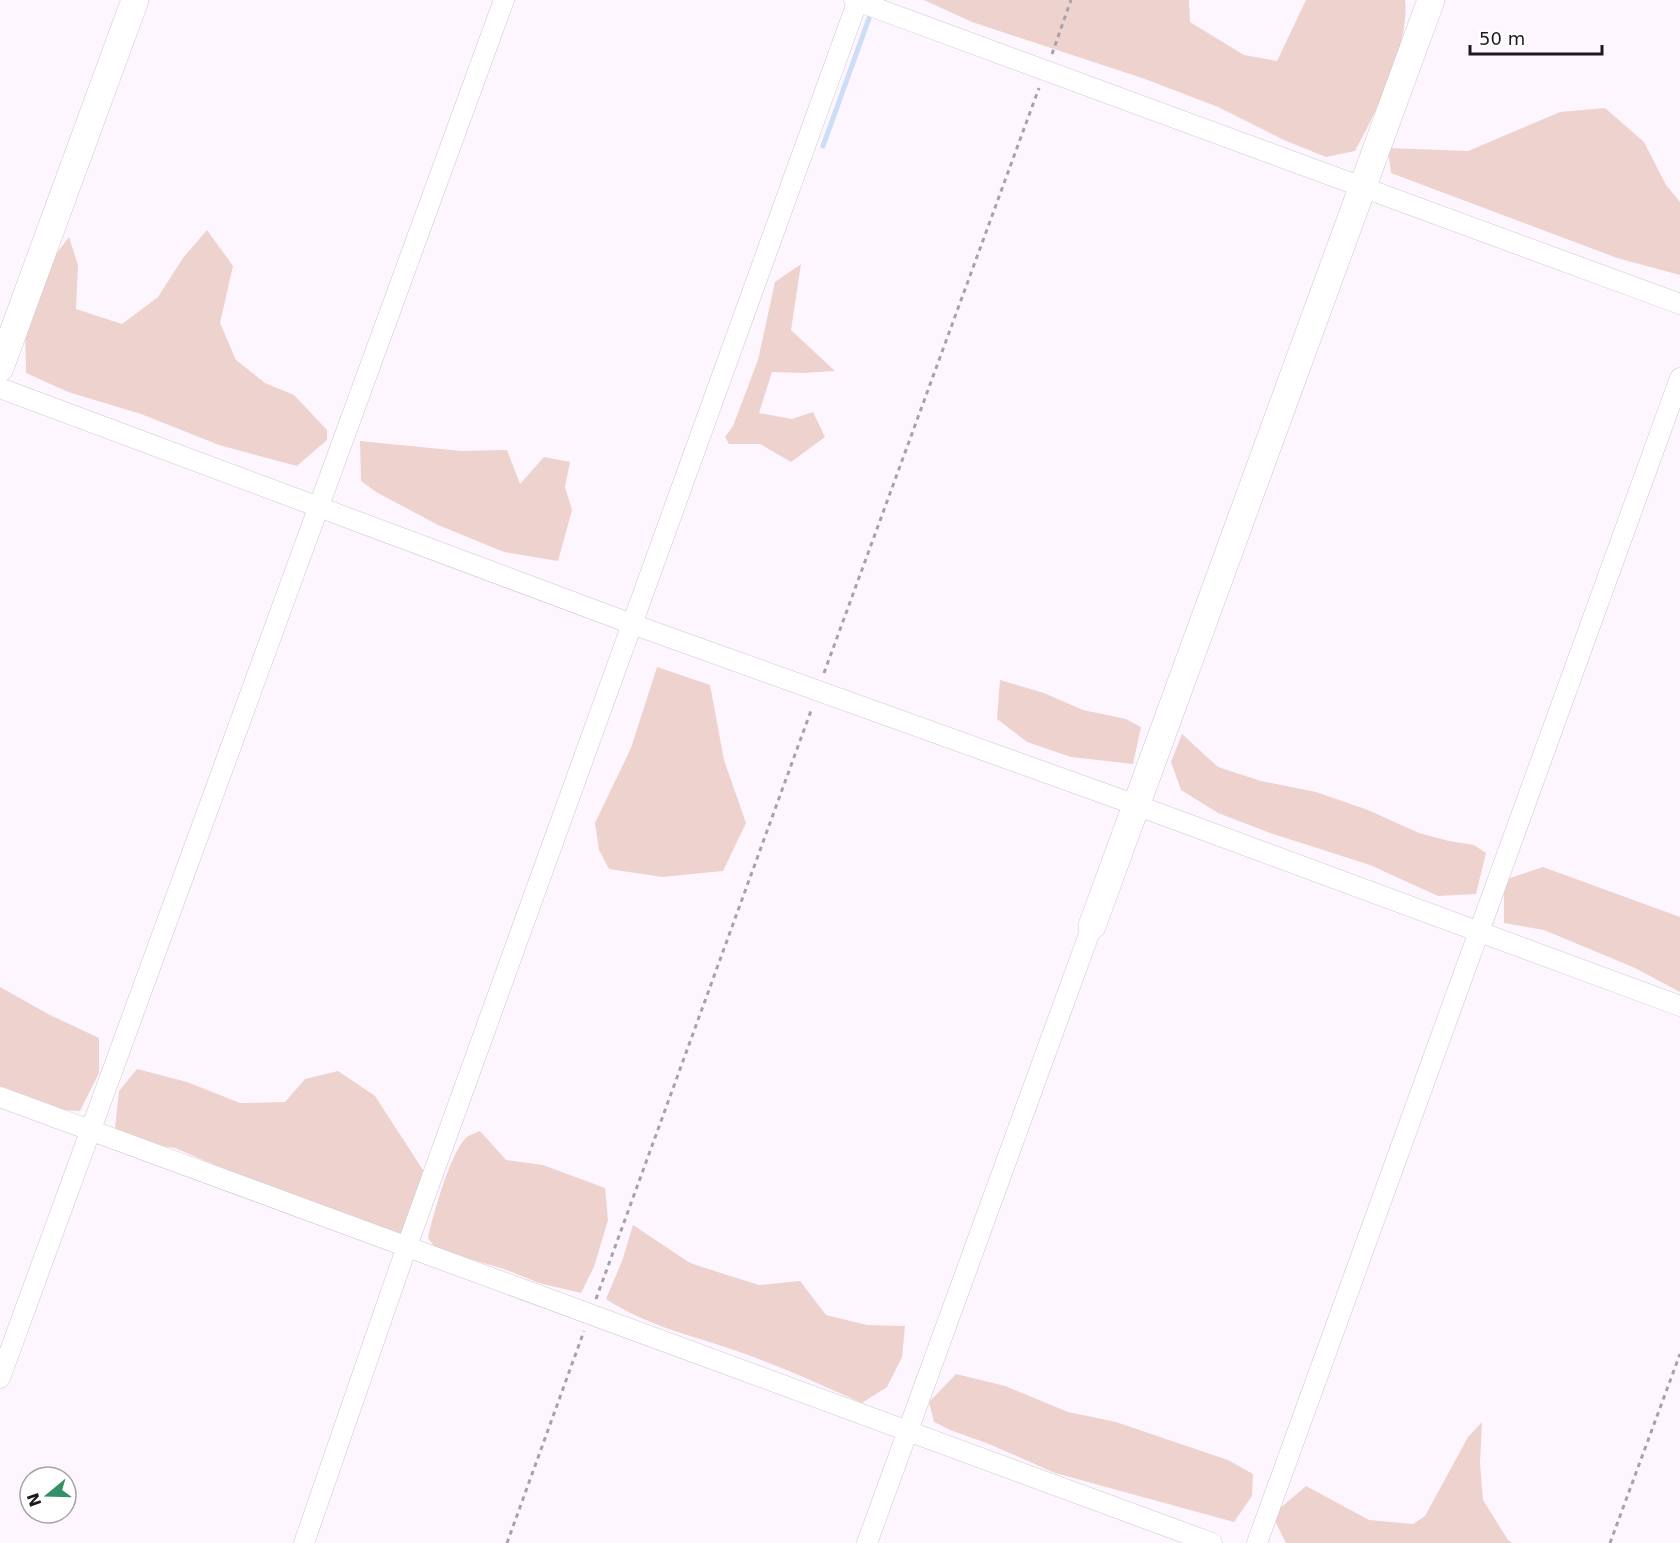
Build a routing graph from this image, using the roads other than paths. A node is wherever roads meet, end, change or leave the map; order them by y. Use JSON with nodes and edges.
{"nodes":[{"id":1,"x":135,"y":0,"type":"edge"},
{"id":2,"x":504,"y":0,"type":"edge"},
{"id":3,"x":857,"y":0,"type":"edge"},
{"id":4,"x":1431,"y":0,"type":"edge"},
{"id":5,"x":1363,"y":186,"type":"junction"},
{"id":6,"x":1680,"y":304,"type":"edge"},
{"id":7,"x":0,"y":368,"type":"edge"},
{"id":8,"x":1680,"y":378,"type":"edge"},
{"id":9,"x":0,"y":388,"type":"edge"},
{"id":10,"x":319,"y":506,"type":"junction"},
{"id":11,"x":632,"y":624,"type":"junction"},
{"id":12,"x":1136,"y":805,"type":"junction"},
{"id":13,"x":1092,"y":926,"type":"joint"},
{"id":14,"x":1480,"y":932,"type":"junction"},
{"id":15,"x":1680,"y":1006,"type":"edge"},
{"id":16,"x":0,"y":1096,"type":"edge"},
{"id":17,"x":91,"y":1130,"type":"junction"},
{"id":18,"x":406,"y":1246,"type":"junction"},
{"id":19,"x":0,"y":1378,"type":"edge"},
{"id":20,"x":908,"y":1431,"type":"junction"},
{"id":21,"x":304,"y":1543,"type":"edge"},
{"id":22,"x":867,"y":1543,"type":"edge"},
{"id":23,"x":1212,"y":1543,"type":"edge"},
{"id":24,"x":1257,"y":1543,"type":"edge"}],
"edges":[{"from":1,"to":7,"type":"street"},
{"from":2,"to":10,"type":"street"},
{"from":3,"to":5,"type":"street"},
{"from":3,"to":11,"type":"street"},
{"from":4,"to":5,"type":"street"},
{"from":5,"to":6,"type":"street"},
{"from":5,"to":12,"type":"street"},
{"from":8,"to":14,"type":"street"},
{"from":9,"to":10,"type":"street"},
{"from":10,"to":11,"type":"street"},
{"from":10,"to":17,"type":"street"},
{"from":11,"to":12,"type":"street"},
{"from":11,"to":18,"type":"street"},
{"from":12,"to":13,"type":"street"},
{"from":12,"to":14,"type":"street"},
{"from":13,"to":20,"type":"street"},
{"from":14,"to":15,"type":"street"},
{"from":14,"to":24,"type":"street"},
{"from":16,"to":17,"type":"street"},
{"from":17,"to":18,"type":"street"},
{"from":17,"to":19,"type":"street"},
{"from":18,"to":20,"type":"street"},
{"from":18,"to":21,"type":"street"},
{"from":20,"to":22,"type":"street"},
{"from":20,"to":23,"type":"street"}]}
